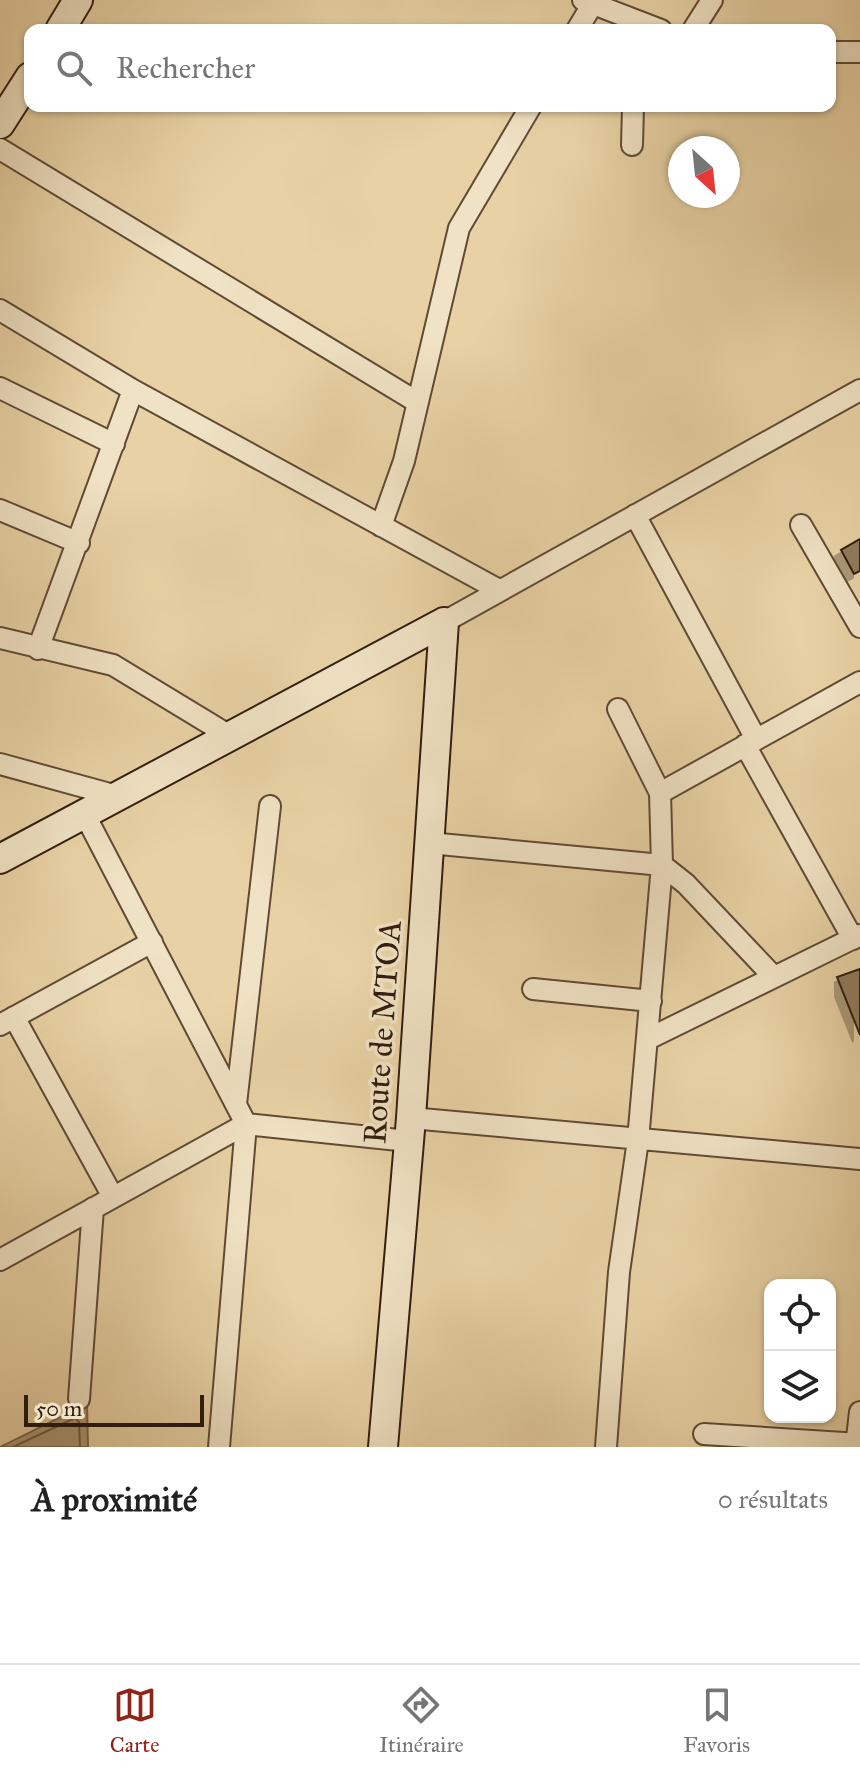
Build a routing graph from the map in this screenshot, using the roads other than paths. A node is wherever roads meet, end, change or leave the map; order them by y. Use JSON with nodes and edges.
{"nodes":[{"id":1,"x":712,"y":0,"type":"edge"},
{"id":2,"x":590,"y":2,"type":"edge"},
{"id":3,"x":580,"y":24,"type":"edge"},
{"id":4,"x":630,"y":24,"type":"edge"},
{"id":5,"x":697,"y":24,"type":"edge"},
{"id":6,"x":836,"y":52,"type":"edge"},
{"id":7,"x":860,"y":52,"type":"edge"},
{"id":8,"x":24,"y":86,"type":"edge"},
{"id":9,"x":527,"y":112,"type":"edge"},
{"id":10,"x":633,"y":112,"type":"edge"},
{"id":11,"x":0,"y":124,"type":"edge"},
{"id":12,"x":632,"y":145,"type":"dead end"},
{"id":13,"x":0,"y":149,"type":"edge"},
{"id":14,"x":0,"y":310,"type":"edge"},
{"id":15,"x":0,"y":388,"type":"edge"},
{"id":16,"x":133,"y":390,"type":"junction"},
{"id":17,"x":860,"y":390,"type":"edge"},
{"id":18,"x":417,"y":402,"type":"junction"},
{"id":19,"x":114,"y":444,"type":"junction"},
{"id":20,"x":0,"y":510,"type":"edge"},
{"id":21,"x":635,"y":515,"type":"junction"},
{"id":22,"x":801,"y":525,"type":"dead end"},
{"id":23,"x":381,"y":526,"type":"junction"},
{"id":24,"x":79,"y":543,"type":"junction"},
{"id":25,"x":499,"y":590,"type":"junction"},
{"id":26,"x":444,"y":622,"type":"junction"},
{"id":27,"x":860,"y":627,"type":"edge"},
{"id":28,"x":0,"y":638,"type":"edge"},
{"id":29,"x":38,"y":649,"type":"junction"},
{"id":30,"x":860,"y":682,"type":"edge"},
{"id":31,"x":618,"y":709,"type":"dead end"},
{"id":32,"x":230,"y":736,"type":"junction"},
{"id":33,"x":751,"y":742,"type":"junction"},
{"id":34,"x":0,"y":764,"type":"edge"},
{"id":35,"x":660,"y":793,"type":"junction"},
{"id":36,"x":117,"y":796,"type":"junction"},
{"id":37,"x":270,"y":806,"type":"dead end"},
{"id":38,"x":84,"y":813,"type":"junction"},
{"id":39,"x":429,"y":843,"type":"junction"},
{"id":40,"x":0,"y":859,"type":"edge"},
{"id":41,"x":662,"y":865,"type":"junction"},
{"id":42,"x":857,"y":937,"type":"edge"},
{"id":43,"x":152,"y":942,"type":"junction"},
{"id":44,"x":773,"y":976,"type":"junction"},
{"id":45,"x":533,"y":989,"type":"dead end"},
{"id":46,"x":651,"y":1001,"type":"junction"},
{"id":47,"x":7,"y":1021,"type":"edge"},
{"id":48,"x":648,"y":1039,"type":"junction"},
{"id":49,"x":236,"y":1104,"type":"junction"},
{"id":50,"x":246,"y":1124,"type":"junction"},
{"id":51,"x":409,"y":1130,"type":"junction"},
{"id":52,"x":638,"y":1140,"type":"junction"},
{"id":53,"x":860,"y":1159,"type":"edge"},
{"id":54,"x":113,"y":1197,"type":"junction"},
{"id":55,"x":93,"y":1208,"type":"junction"},
{"id":56,"x":0,"y":1260,"type":"edge"},
{"id":57,"x":79,"y":1399,"type":"dead end"},
{"id":58,"x":860,"y":1412,"type":"edge"},
{"id":59,"x":704,"y":1434,"type":"dead end"},
{"id":60,"x":857,"y":1445,"type":"edge"},
{"id":61,"x":219,"y":1447,"type":"edge"},
{"id":62,"x":383,"y":1447,"type":"edge"},
{"id":63,"x":606,"y":1447,"type":"edge"}],
"edges":[{"from":1,"to":5,"type":"street"},
{"from":2,"to":3,"type":"street"},
{"from":2,"to":4,"type":"street"},
{"from":6,"to":7,"type":"street"},
{"from":8,"to":11,"type":"street"},
{"from":9,"to":18,"type":"street"},
{"from":10,"to":12,"type":"street"},
{"from":13,"to":18,"type":"street"},
{"from":14,"to":16,"type":"street"},
{"from":15,"to":19,"type":"street"},
{"from":16,"to":19,"type":"street"},
{"from":16,"to":23,"type":"street"},
{"from":17,"to":21,"type":"street"},
{"from":18,"to":23,"type":"street"},
{"from":19,"to":24,"type":"street"},
{"from":20,"to":24,"type":"street"},
{"from":21,"to":25,"type":"street"},
{"from":21,"to":33,"type":"street"},
{"from":22,"to":27,"type":"street"},
{"from":23,"to":25,"type":"street"},
{"from":24,"to":29,"type":"street"},
{"from":25,"to":26,"type":"street"},
{"from":26,"to":32,"type":"street"},
{"from":26,"to":39,"type":"street","name":"Route de MTOA"},
{"from":28,"to":29,"type":"street"},
{"from":29,"to":32,"type":"street"},
{"from":30,"to":33,"type":"street"},
{"from":31,"to":35,"type":"street"},
{"from":32,"to":36,"type":"street"},
{"from":33,"to":35,"type":"street"},
{"from":33,"to":42,"type":"street"},
{"from":34,"to":36,"type":"street"},
{"from":35,"to":41,"type":"street"},
{"from":36,"to":38,"type":"street"},
{"from":37,"to":49,"type":"street"},
{"from":38,"to":40,"type":"street"},
{"from":38,"to":43,"type":"street"},
{"from":39,"to":41,"type":"street"},
{"from":39,"to":51,"type":"street","name":"Route de MTOA"},
{"from":41,"to":44,"type":"street"},
{"from":41,"to":46,"type":"street"},
{"from":42,"to":44,"type":"street"},
{"from":43,"to":47,"type":"street"},
{"from":43,"to":49,"type":"street"},
{"from":44,"to":48,"type":"street"},
{"from":45,"to":46,"type":"street"},
{"from":46,"to":48,"type":"street"},
{"from":47,"to":54,"type":"street"},
{"from":48,"to":52,"type":"street"},
{"from":49,"to":50,"type":"street"},
{"from":50,"to":51,"type":"street"},
{"from":50,"to":54,"type":"street"},
{"from":50,"to":61,"type":"street"},
{"from":51,"to":52,"type":"street"},
{"from":51,"to":62,"type":"street","name":"Route de MTOA"},
{"from":52,"to":53,"type":"street"},
{"from":52,"to":63,"type":"street"},
{"from":54,"to":55,"type":"street"},
{"from":55,"to":56,"type":"street"},
{"from":55,"to":57,"type":"street"},
{"from":58,"to":60,"type":"street"},
{"from":59,"to":60,"type":"street"}]}
